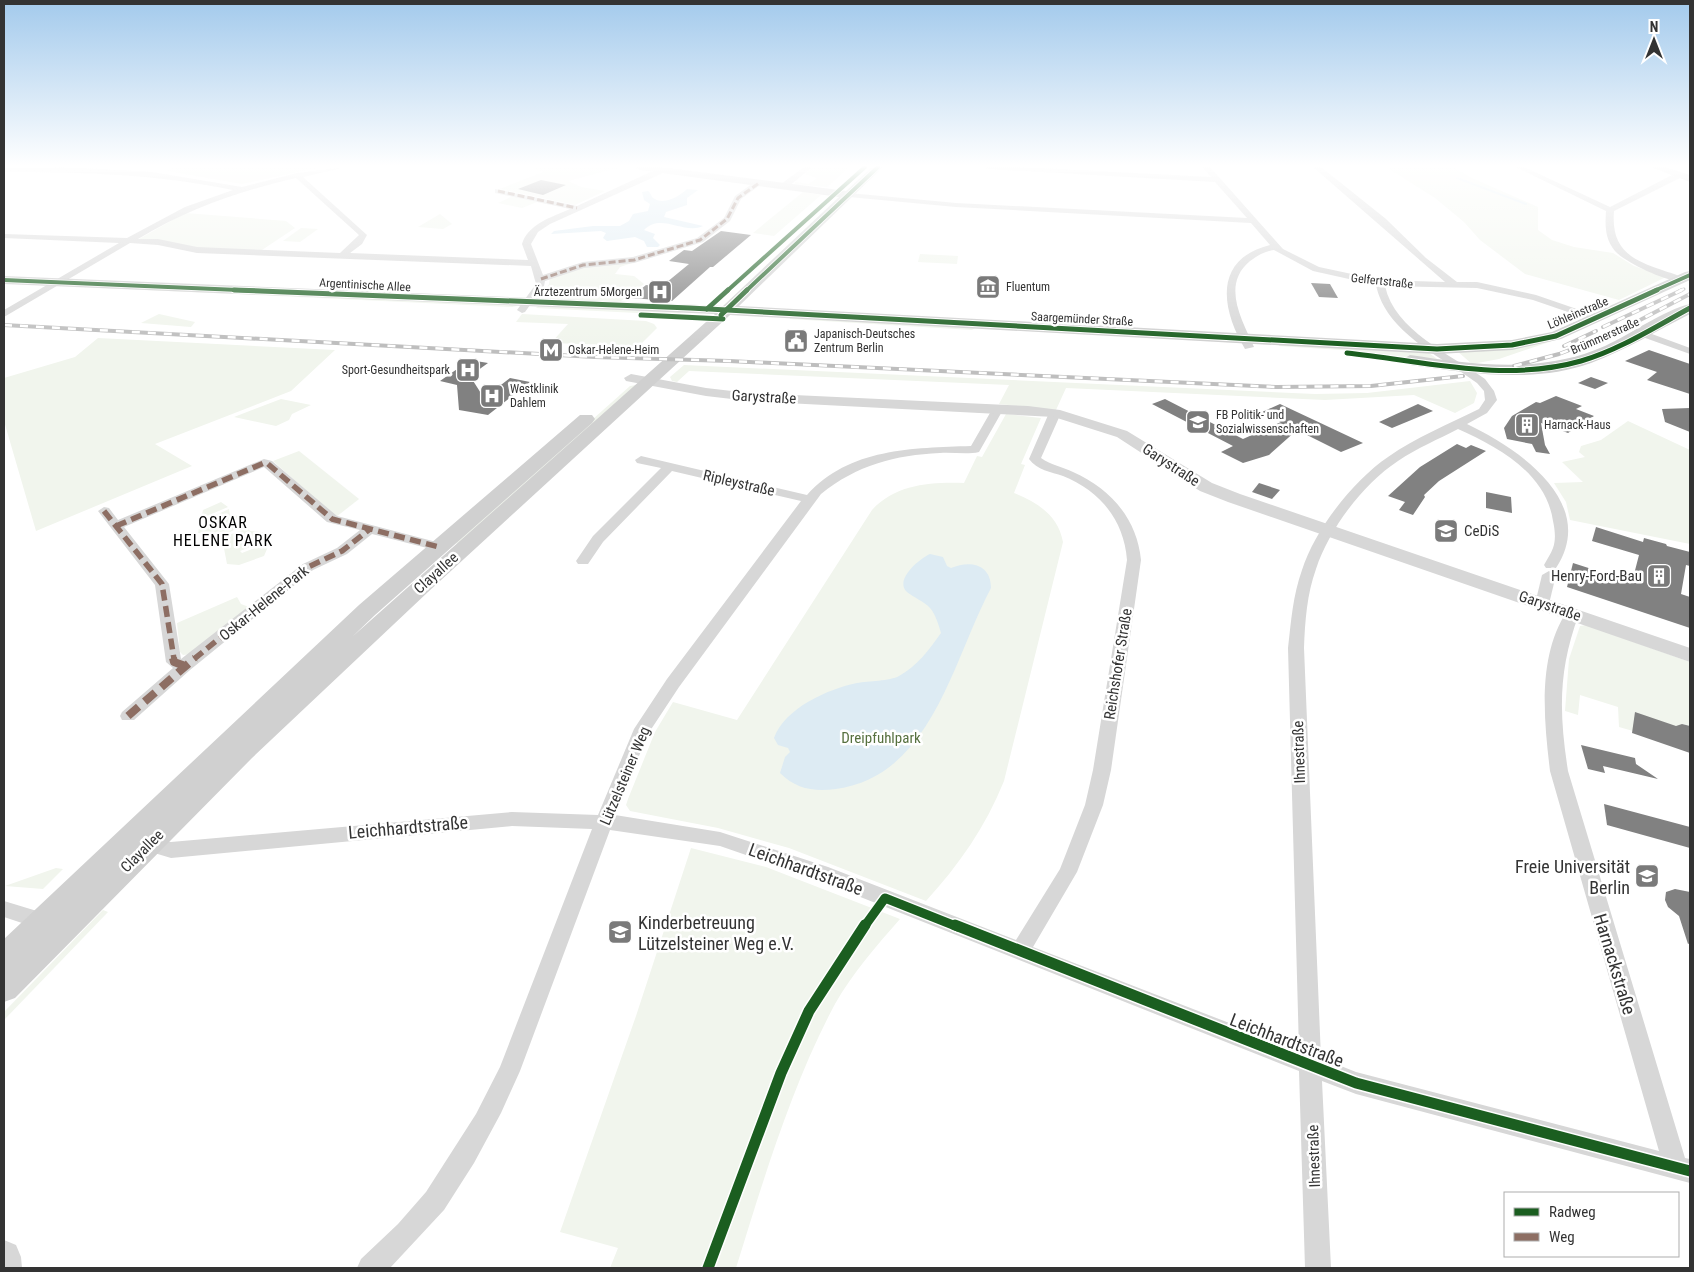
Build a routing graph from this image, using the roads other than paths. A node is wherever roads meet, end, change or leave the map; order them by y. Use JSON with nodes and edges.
{"nodes":[{"id":1,"x":153,"y":226,"type":"edge"},
{"id":2,"x":353,"y":226,"type":"edge"},
{"id":3,"x":540,"y":226,"type":"edge"},
{"id":4,"x":718,"y":226,"type":"edge"},
{"id":5,"x":803,"y":226,"type":"edge"},
{"id":6,"x":813,"y":226,"type":"edge"},
{"id":7,"x":1258,"y":226,"type":"edge"},
{"id":8,"x":1388,"y":226,"type":"edge"},
{"id":9,"x":1611,"y":226,"type":"edge"},
{"id":10,"x":4,"y":236,"type":"edge"},
{"id":11,"x":126,"y":241,"type":"junction"},
{"id":12,"x":1276,"y":247,"type":"junction"},
{"id":13,"x":341,"y":256,"type":"junction"},
{"id":14,"x":532,"y":263,"type":"junction"},
{"id":15,"x":1685,"y":277,"type":"edge"},
{"id":16,"x":541,"y":279,"type":"junction"},
{"id":17,"x":4,"y":280,"type":"edge"},
{"id":18,"x":1380,"y":283,"type":"junction"},
{"id":19,"x":53,"y":284,"type":"junction"},
{"id":20,"x":1454,"y":284,"type":"junction"},
{"id":21,"x":4,"y":286,"type":"edge"},
{"id":22,"x":524,"y":307,"type":"junction"},
{"id":23,"x":1690,"y":308,"type":"edge"},
{"id":24,"x":4,"y":314,"type":"edge"},
{"id":25,"x":712,"y":314,"type":"junction"},
{"id":26,"x":1597,"y":318,"type":"junction"},
{"id":27,"x":681,"y":332,"type":"dead end"},
{"id":28,"x":1641,"y":333,"type":"junction"},
{"id":29,"x":1248,"y":343,"type":"junction"},
{"id":30,"x":662,"y":349,"type":"dead end"},
{"id":31,"x":1437,"y":349,"type":"junction"},
{"id":32,"x":1690,"y":351,"type":"edge"},
{"id":33,"x":1465,"y":368,"type":"junction"},
{"id":34,"x":632,"y":378,"type":"junction"},
{"id":35,"x":650,"y":382,"type":"junction"},
{"id":36,"x":998,"y":408,"type":"junction"},
{"id":37,"x":1055,"y":413,"type":"junction"},
{"id":38,"x":1458,"y":424,"type":"junction"},
{"id":39,"x":641,"y":460,"type":"dead end"},
{"id":40,"x":669,"y":467,"type":"junction"},
{"id":41,"x":809,"y":499,"type":"junction"},
{"id":42,"x":104,"y":511,"type":"dead end"},
{"id":43,"x":116,"y":526,"type":"junction"},
{"id":44,"x":370,"y":529,"type":"junction"},
{"id":45,"x":1329,"y":529,"type":"junction"},
{"id":46,"x":439,"y":547,"type":"junction"},
{"id":47,"x":583,"y":561,"type":"dead end"},
{"id":48,"x":1542,"y":604,"type":"junction"},
{"id":49,"x":1572,"y":614,"type":"junction"},
{"id":50,"x":1690,"y":655,"type":"edge"},
{"id":51,"x":185,"y":666,"type":"junction"},
{"id":52,"x":128,"y":716,"type":"dead end"},
{"id":53,"x":604,"y":821,"type":"junction"},
{"id":54,"x":148,"y":844,"type":"junction"},
{"id":55,"x":4,"y":910,"type":"edge"},
{"id":56,"x":43,"y":921,"type":"junction"},
{"id":57,"x":1020,"y":951,"type":"junction"},
{"id":58,"x":4,"y":959,"type":"edge"},
{"id":59,"x":4,"y":988,"type":"edge"},
{"id":60,"x":1311,"y":1067,"type":"junction"},
{"id":61,"x":1683,"y":1169,"type":"edge"},
{"id":62,"x":4,"y":1257,"type":"edge"},
{"id":63,"x":6,"y":1268,"type":"edge"},
{"id":64,"x":370,"y":1268,"type":"edge"},
{"id":65,"x":1318,"y":1268,"type":"edge"}],
"edges":[{"from":1,"to":11,"type":"street"},
{"from":2,"to":13,"type":"street"},
{"from":3,"to":14,"type":"street"},
{"from":4,"to":16,"type":"street"},
{"from":5,"to":25,"type":"main road","name":"Clayallee"},
{"from":6,"to":25,"type":"main road","name":"Clayallee"},
{"from":7,"to":12,"type":"street","name":"Gelfertstraße"},
{"from":8,"to":20,"type":"street"},
{"from":9,"to":15,"type":"street"},
{"from":10,"to":11,"type":"street"},
{"from":11,"to":13,"type":"street"},
{"from":11,"to":19,"type":"street"},
{"from":12,"to":18,"type":"street","name":"Gelfertstraße"},
{"from":12,"to":29,"type":"street"},
{"from":13,"to":14,"type":"street"},
{"from":14,"to":16,"type":"street"},
{"from":15,"to":26,"type":"main road","name":"Löhleinstraße"},
{"from":16,"to":22,"type":"street"},
{"from":17,"to":19,"type":"main road","name":"Argentinische Allee"},
{"from":18,"to":20,"type":"street","name":"Gelfertstraße"},
{"from":18,"to":31,"type":"street","name":"Ihnestraße"},
{"from":19,"to":21,"type":"main road","name":"Argentinische Allee"},
{"from":19,"to":22,"type":"main road","name":"Argentinische Allee"},
{"from":19,"to":24,"type":"street"},
{"from":20,"to":26,"type":"street","name":"Gelfertstraße"},
{"from":22,"to":25,"type":"main road","name":"Argentinische Allee"},
{"from":23,"to":28,"type":"main road","name":"Brümmerstraße"},
{"from":25,"to":27,"type":"main road","name":"Clayallee"},
{"from":25,"to":29,"type":"main road","name":"Saargemünder Straße"},
{"from":25,"to":35,"type":"main road","name":"Clayallee"},
{"from":26,"to":31,"type":"main road","name":"Löhleinstraße"},
{"from":28,"to":32,"type":"street"},
{"from":28,"to":33,"type":"main road","name":"Brümmerstraße"},
{"from":29,"to":31,"type":"main road","name":"Saargemünder Straße"},
{"from":29,"to":33,"type":"main road","name":"Saargemünder Straße"},
{"from":30,"to":34,"type":"main road","name":"Clayallee"},
{"from":31,"to":33,"type":"street","name":"Ihnestraße"},
{"from":33,"to":38,"type":"street","name":"Ihnestraße"},
{"from":34,"to":35,"type":"street","name":"Garystraße"},
{"from":34,"to":46,"type":"main road","name":"Clayallee"},
{"from":35,"to":36,"type":"street","name":"Garystraße"},
{"from":35,"to":54,"type":"main road","name":"Clayallee"},
{"from":36,"to":37,"type":"street","name":"Garystraße"},
{"from":36,"to":41,"type":"street","name":"Lützelsteiner Weg"},
{"from":37,"to":45,"type":"street","name":"Garystraße"},
{"from":37,"to":57,"type":"street","name":"Reichshofer Straße"},
{"from":38,"to":45,"type":"street","name":"Ihnestraße"},
{"from":38,"to":48,"type":"street"},
{"from":39,"to":40,"type":"street","name":"Ripleystraße"},
{"from":40,"to":41,"type":"street","name":"Ripleystraße"},
{"from":40,"to":47,"type":"street"},
{"from":41,"to":53,"type":"street","name":"Lützelsteiner Weg"},
{"from":42,"to":43,"type":"street"},
{"from":43,"to":44,"type":"street"},
{"from":43,"to":51,"type":"street"},
{"from":44,"to":46,"type":"street"},
{"from":44,"to":51,"type":"street","name":"Oskar-Helene-Park"},
{"from":45,"to":48,"type":"street","name":"Garystraße"},
{"from":45,"to":60,"type":"street","name":"Ihnestraße"},
{"from":46,"to":56,"type":"main road","name":"Clayallee"},
{"from":48,"to":49,"type":"street","name":"Garystraße"},
{"from":49,"to":50,"type":"street","name":"Garystraße"},
{"from":49,"to":61,"type":"street","name":"Harnackstraße"},
{"from":51,"to":52,"type":"street","name":"Oskar-Helene-Park"},
{"from":53,"to":54,"type":"street","name":"Leichhardtstraße"},
{"from":53,"to":57,"type":"street","name":"Leichhardtstraße"},
{"from":53,"to":64,"type":"street","name":"Lützelsteiner Weg"},
{"from":54,"to":59,"type":"main road","name":"Clayallee"},
{"from":55,"to":56,"type":"street"},
{"from":56,"to":58,"type":"main road","name":"Clayallee"},
{"from":57,"to":60,"type":"street","name":"Leichhardtstraße"},
{"from":60,"to":61,"type":"street","name":"Leichhardtstraße"},
{"from":60,"to":65,"type":"street","name":"Ihnestraße"},
{"from":62,"to":63,"type":"street"}]}
